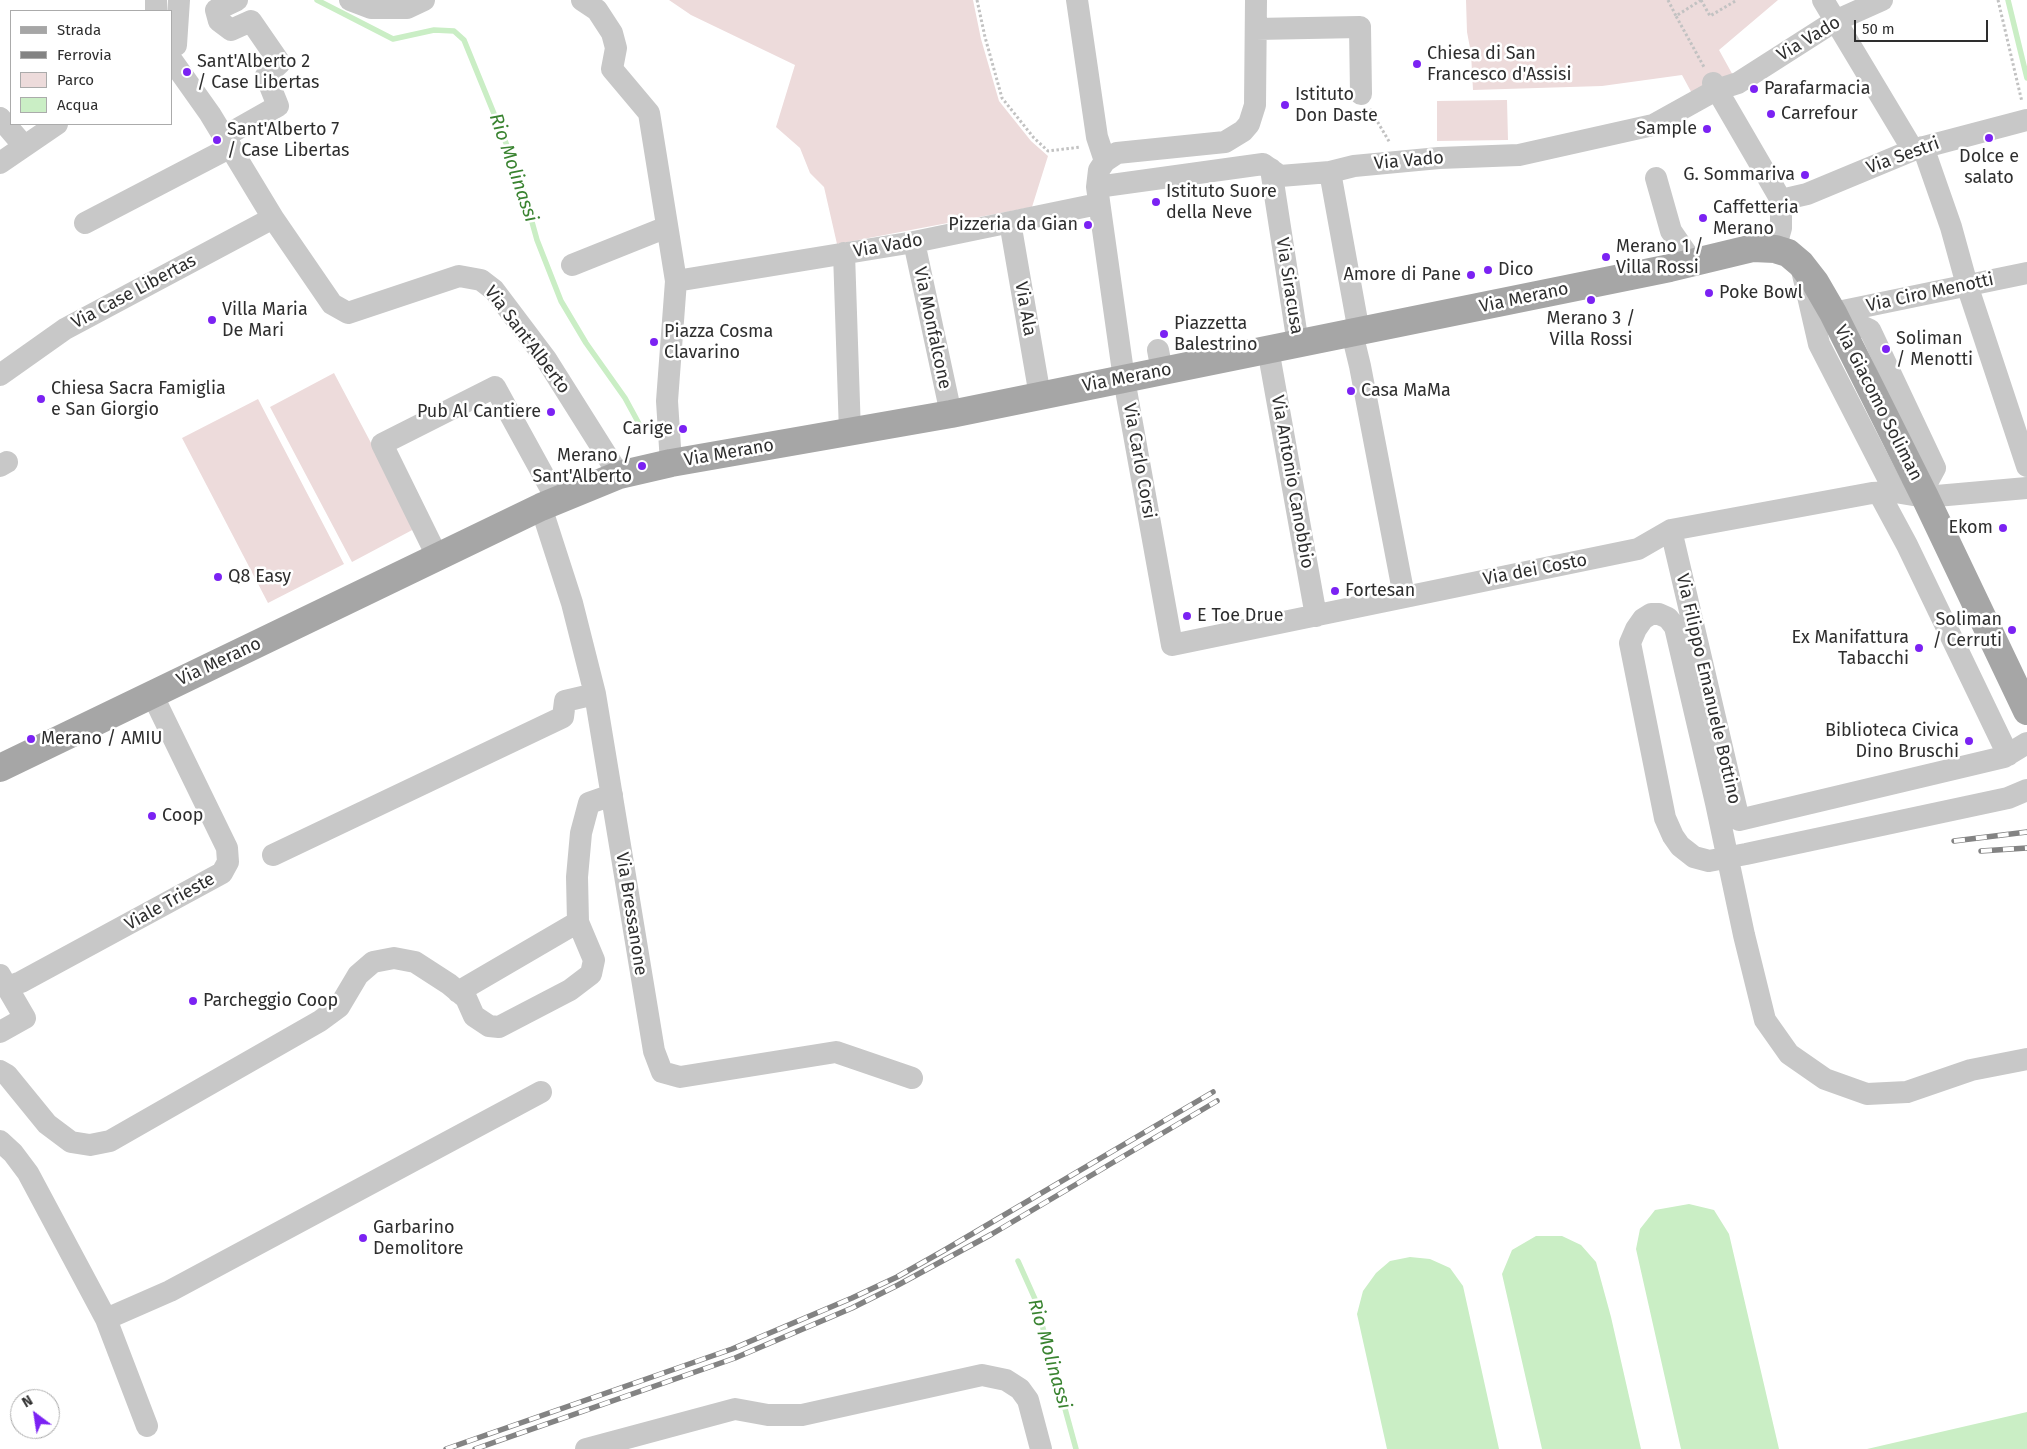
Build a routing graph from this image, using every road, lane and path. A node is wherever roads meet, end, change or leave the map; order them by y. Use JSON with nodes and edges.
{"nodes":[{"id":1,"x":179,"y":0,"type":"edge"},
{"id":2,"x":237,"y":0,"type":"edge"},
{"id":3,"x":350,"y":0,"type":"edge"},
{"id":4,"x":424,"y":0,"type":"edge"},
{"id":5,"x":582,"y":0,"type":"edge"},
{"id":6,"x":977,"y":0,"type":"edge"},
{"id":7,"x":1077,"y":0,"type":"edge"},
{"id":8,"x":1256,"y":0,"type":"edge"},
{"id":9,"x":1668,"y":0,"type":"edge"},
{"id":10,"x":1701,"y":0,"type":"edge"},
{"id":11,"x":1737,"y":0,"type":"edge"},
{"id":12,"x":1823,"y":0,"type":"edge"},
{"id":13,"x":1882,"y":0,"type":"edge"},
{"id":14,"x":1998,"y":0,"type":"edge"},
{"id":15,"x":1676,"y":16,"type":"junction"},
{"id":16,"x":1835,"y":21,"type":"junction"},
{"id":17,"x":1256,"y":29,"type":"junction"},
{"id":18,"x":172,"y":47,"type":"edge"},
{"id":19,"x":172,"y":60,"type":"edge"},
{"id":20,"x":1714,"y":87,"type":"junction"},
{"id":21,"x":1361,"y":94,"type":"joint"},
{"id":22,"x":0,"y":118,"type":"edge"},
{"id":23,"x":2026,"y":120,"type":"edge"},
{"id":24,"x":56,"y":125,"type":"edge"},
{"id":25,"x":228,"y":142,"type":"junction"},
{"id":26,"x":24,"y":146,"type":"junction"},
{"id":27,"x":1393,"y":147,"type":"dead end"},
{"id":28,"x":1918,"y":148,"type":"junction"},
{"id":29,"x":1102,"y":153,"type":"junction"},
{"id":30,"x":0,"y":163,"type":"edge"},
{"id":31,"x":1271,"y":169,"type":"junction"},
{"id":32,"x":1330,"y":172,"type":"junction"},
{"id":33,"x":1656,"y":178,"type":"dead end"},
{"id":34,"x":1097,"y":196,"type":"junction"},
{"id":35,"x":1781,"y":200,"type":"junction"},
{"id":36,"x":273,"y":218,"type":"junction"},
{"id":37,"x":1010,"y":222,"type":"junction"},
{"id":38,"x":85,"y":223,"type":"dead end"},
{"id":39,"x":667,"y":227,"type":"junction"},
{"id":40,"x":914,"y":242,"type":"junction"},
{"id":41,"x":844,"y":253,"type":"junction"},
{"id":42,"x":1788,"y":255,"type":"junction"},
{"id":43,"x":1693,"y":263,"type":"junction"},
{"id":44,"x":572,"y":265,"type":"dead end"},
{"id":45,"x":2027,"y":273,"type":"edge"},
{"id":46,"x":676,"y":281,"type":"junction"},
{"id":47,"x":1967,"y":285,"type":"junction"},
{"id":48,"x":1833,"y":313,"type":"junction"},
{"id":49,"x":1356,"y":332,"type":"junction"},
{"id":50,"x":1298,"y":344,"type":"junction"},
{"id":51,"x":1268,"y":349,"type":"junction"},
{"id":52,"x":0,"y":375,"type":"edge"},
{"id":53,"x":1124,"y":379,"type":"junction"},
{"id":54,"x":1040,"y":396,"type":"junction"},
{"id":55,"x":950,"y":414,"type":"junction"},
{"id":56,"x":850,"y":433,"type":"junction"},
{"id":57,"x":671,"y":463,"type":"junction"},
{"id":58,"x":2027,"y":466,"type":"edge"},
{"id":59,"x":619,"y":475,"type":"junction"},
{"id":60,"x":2027,"y":488,"type":"edge"},
{"id":61,"x":1887,"y":493,"type":"junction"},
{"id":62,"x":1924,"y":495,"type":"junction"},
{"id":63,"x":549,"y":504,"type":"junction"},
{"id":64,"x":1671,"y":530,"type":"junction"},
{"id":65,"x":438,"y":558,"type":"junction"},
{"id":66,"x":1404,"y":596,"type":"junction"},
{"id":67,"x":1316,"y":616,"type":"junction"},
{"id":68,"x":1172,"y":645,"type":"joint"},
{"id":69,"x":152,"y":694,"type":"junction"},
{"id":70,"x":595,"y":694,"type":"junction"},
{"id":71,"x":2027,"y":711,"type":"edge"},
{"id":72,"x":2018,"y":749,"type":"edge"},
{"id":73,"x":0,"y":768,"type":"edge"},
{"id":74,"x":2027,"y":790,"type":"edge"},
{"id":75,"x":612,"y":795,"type":"junction"},
{"id":76,"x":273,"y":855,"type":"dead end"},
{"id":77,"x":578,"y":922,"type":"junction"},
{"id":78,"x":2,"y":983,"type":"edge"},
{"id":79,"x":458,"y":992,"type":"junction"},
{"id":80,"x":0,"y":1032,"type":"edge"},
{"id":81,"x":2027,"y":1059,"type":"edge"},
{"id":82,"x":0,"y":1072,"type":"edge"},
{"id":83,"x":912,"y":1078,"type":"dead end"},
{"id":84,"x":541,"y":1092,"type":"dead end"},
{"id":85,"x":0,"y":1127,"type":"edge"},
{"id":86,"x":6,"y":1147,"type":"edge"},
{"id":87,"x":106,"y":1319,"type":"junction"},
{"id":88,"x":148,"y":1426,"type":"dead end"},
{"id":89,"x":586,"y":1449,"type":"edge"},
{"id":90,"x":1041,"y":1449,"type":"edge"}],
"edges":[{"from":1,"to":18,"type":"street"},
{"from":2,"to":25,"type":"street"},
{"from":3,"to":4,"type":"street"},
{"from":5,"to":39,"type":"street"},
{"from":6,"to":29,"type":"path"},
{"from":7,"to":29,"type":"street"},
{"from":8,"to":17,"type":"street"},
{"from":9,"to":15,"type":"path"},
{"from":10,"to":11,"type":"path"},
{"from":10,"to":15,"type":"path"},
{"from":12,"to":16,"type":"street"},
{"from":13,"to":16,"type":"street","name":"Via Vado"},
{"from":14,"to":23,"type":"path"},
{"from":15,"to":20,"type":"path"},
{"from":16,"to":20,"type":"street","name":"Via Vado"},
{"from":16,"to":28,"type":"street"},
{"from":17,"to":21,"type":"street"},
{"from":17,"to":29,"type":"street"},
{"from":19,"to":25,"type":"street","name":"Via Sant'Alberto"},
{"from":20,"to":32,"type":"street","name":"Via Vado"},
{"from":20,"to":35,"type":"street"},
{"from":21,"to":27,"type":"path"},
{"from":22,"to":26,"type":"street"},
{"from":23,"to":28,"type":"street","name":"Via Sestri"},
{"from":24,"to":26,"type":"street"},
{"from":25,"to":36,"type":"street","name":"Via Sant'Alberto"},
{"from":25,"to":38,"type":"street"},
{"from":26,"to":30,"type":"street"},
{"from":28,"to":35,"type":"street","name":"Via Sestri"},
{"from":28,"to":47,"type":"street"},
{"from":29,"to":34,"type":"street"},
{"from":31,"to":32,"type":"street","name":"Via Vado"},
{"from":31,"to":34,"type":"street","name":"Via Vado"},
{"from":31,"to":50,"type":"street","name":"Via Siracusa"},
{"from":32,"to":49,"type":"street"},
{"from":33,"to":43,"type":"street"},
{"from":34,"to":37,"type":"street","name":"Via Vado"},
{"from":34,"to":53,"type":"street","name":"Via Carlo Corsi"},
{"from":35,"to":42,"type":"street"},
{"from":36,"to":52,"type":"street","name":"Via Case Libertas"},
{"from":36,"to":59,"type":"street","name":"Via Sant'Alberto"},
{"from":37,"to":40,"type":"street","name":"Via Vado"},
{"from":37,"to":54,"type":"street","name":"Via Ala"},
{"from":39,"to":44,"type":"street"},
{"from":39,"to":46,"type":"street"},
{"from":40,"to":41,"type":"street","name":"Via Vado"},
{"from":40,"to":55,"type":"street","name":"Via Monfalcone"},
{"from":41,"to":46,"type":"street","name":"Via Vado"},
{"from":41,"to":56,"type":"street"},
{"from":42,"to":43,"type":"main road","name":"Via Merano"},
{"from":42,"to":48,"type":"main road","name":"Via Giacomo Soliman"},
{"from":42,"to":61,"type":"street","name":"Via Giacomo Soliman"},
{"from":43,"to":49,"type":"main road","name":"Via Merano"},
{"from":45,"to":47,"type":"street","name":"Via Ciro Menotti"},
{"from":46,"to":57,"type":"street"},
{"from":47,"to":48,"type":"street","name":"Via Ciro Menotti"},
{"from":47,"to":58,"type":"street"},
{"from":48,"to":62,"type":"main road","name":"Via Giacomo Soliman"},
{"from":49,"to":50,"type":"main road","name":"Via Merano"},
{"from":49,"to":66,"type":"street"},
{"from":50,"to":51,"type":"main road","name":"Via Merano"},
{"from":51,"to":53,"type":"main road","name":"Via Merano"},
{"from":51,"to":67,"type":"street","name":"Via Antonio Canobbio"},
{"from":53,"to":54,"type":"main road","name":"Via Merano"},
{"from":53,"to":68,"type":"street","name":"Via Carlo Corsi"},
{"from":54,"to":55,"type":"main road","name":"Via Merano"},
{"from":55,"to":56,"type":"main road","name":"Via Merano"},
{"from":56,"to":57,"type":"main road","name":"Via Merano"},
{"from":57,"to":59,"type":"main road","name":"Via Merano"},
{"from":59,"to":63,"type":"main road","name":"Via Merano"},
{"from":60,"to":62,"type":"street"},
{"from":61,"to":62,"type":"street","name":"Via Giacomo Soliman"},
{"from":61,"to":64,"type":"street","name":"Via dei Costo"},
{"from":61,"to":72,"type":"street"},
{"from":62,"to":71,"type":"main road","name":"Via Giacomo Soliman"},
{"from":63,"to":65,"type":"main road","name":"Via Merano"},
{"from":63,"to":65,"type":"street"},
{"from":63,"to":70,"type":"street","name":"Via Bressanone"},
{"from":64,"to":66,"type":"street","name":"Via dei Costo"},
{"from":64,"to":72,"type":"street","name":"Via Filippo Emanuele Bottino"},
{"from":65,"to":69,"type":"main road","name":"Via Merano"},
{"from":66,"to":67,"type":"street","name":"Via dei Costo"},
{"from":67,"to":68,"type":"street","name":"Via dei Costo"},
{"from":69,"to":73,"type":"main road","name":"Via Merano"},
{"from":69,"to":78,"type":"street","name":"Viale Trieste"},
{"from":70,"to":75,"type":"street","name":"Via Bressanone"},
{"from":70,"to":76,"type":"street"},
{"from":74,"to":81,"type":"street"},
{"from":75,"to":77,"type":"street"},
{"from":75,"to":83,"type":"street","name":"Via Bressanone"},
{"from":77,"to":79,"type":"street"},
{"from":77,"to":79,"type":"street"},
{"from":78,"to":80,"type":"street"},
{"from":79,"to":82,"type":"street"},
{"from":84,"to":87,"type":"street"},
{"from":85,"to":86,"type":"street"},
{"from":86,"to":87,"type":"street"},
{"from":87,"to":88,"type":"street"},
{"from":89,"to":90,"type":"street"}]}
